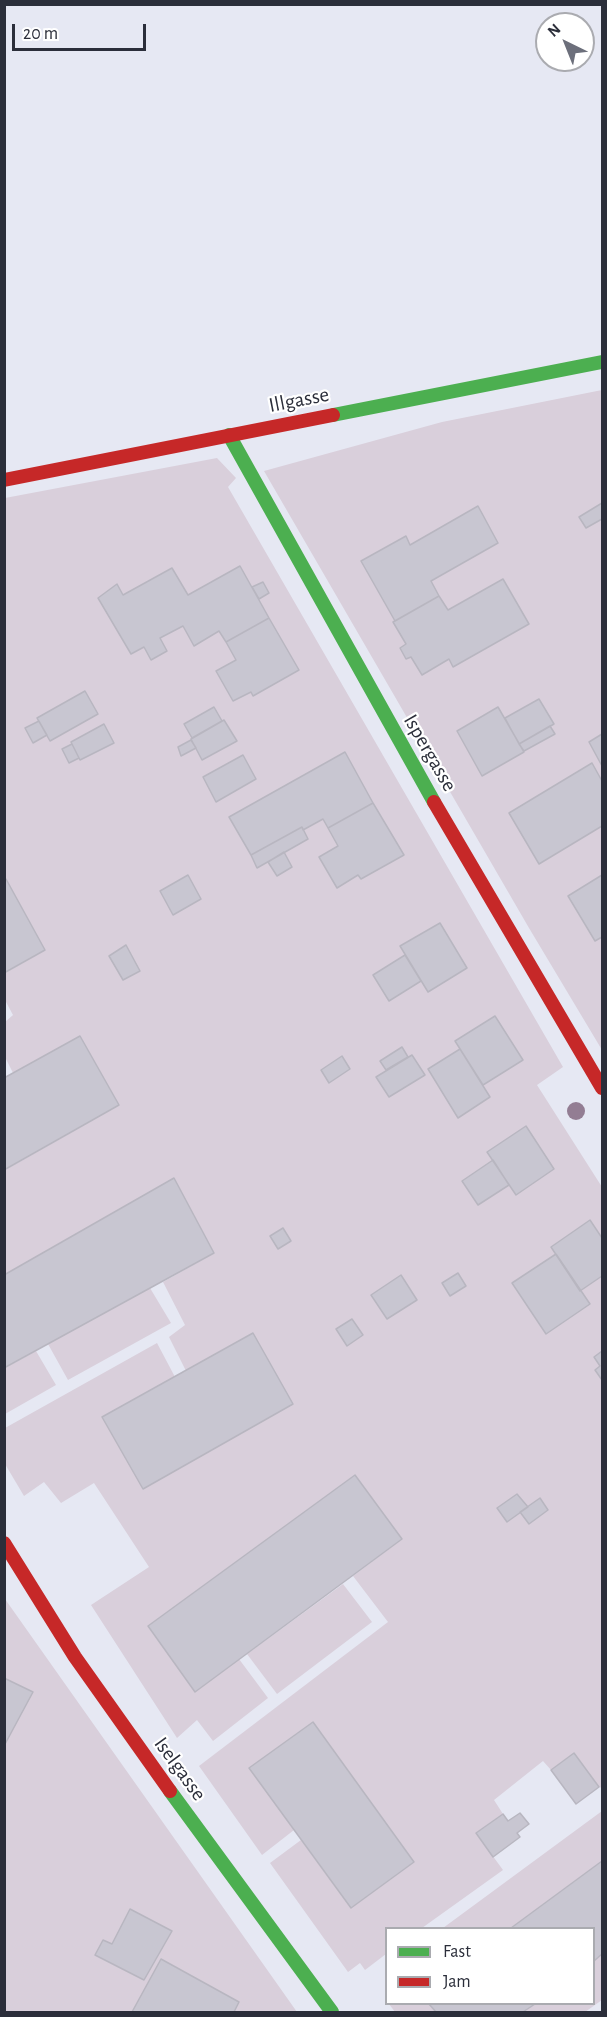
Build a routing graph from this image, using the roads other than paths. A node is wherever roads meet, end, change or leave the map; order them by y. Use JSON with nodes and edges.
{"nodes":[{"id":1,"x":603,"y":362,"type":"edge"},
{"id":2,"x":229,"y":435,"type":"junction"},
{"id":3,"x":4,"y":480,"type":"edge"},
{"id":4,"x":603,"y":1088,"type":"edge"},
{"id":5,"x":4,"y":1543,"type":"edge"},
{"id":6,"x":333,"y":2013,"type":"edge"}],
"edges":[{"from":1,"to":2,"type":"street","name":"Illgasse"},
{"from":2,"to":3,"type":"street","name":"Illgasse"},
{"from":2,"to":4,"type":"street","name":"Ispergasse"},
{"from":5,"to":6,"type":"street","name":"Iselgasse"}]}
